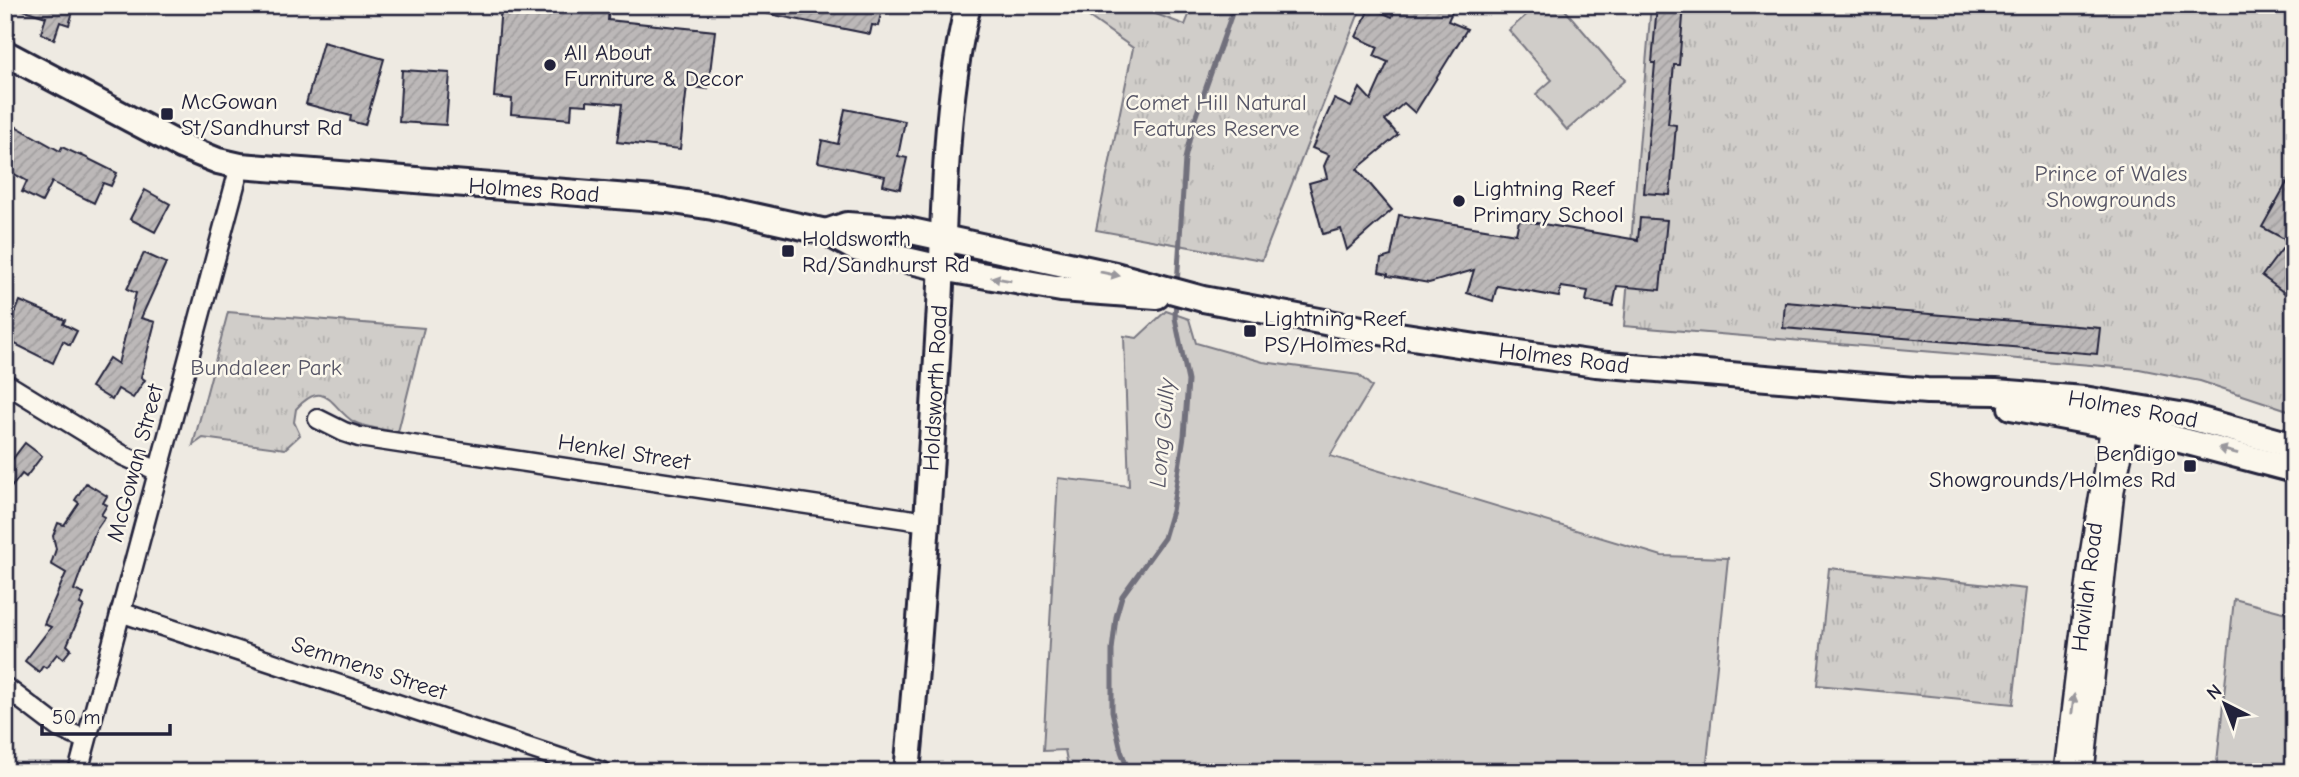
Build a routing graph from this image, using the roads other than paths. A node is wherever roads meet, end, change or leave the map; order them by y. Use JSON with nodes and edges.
{"nodes":[{"id":1,"x":968,"y":5,"type":"edge"},
{"id":2,"x":5,"y":53,"type":"edge"},
{"id":3,"x":240,"y":166,"type":"junction"},
{"id":4,"x":826,"y":232,"type":"junction"},
{"id":5,"x":942,"y":238,"type":"junction"},
{"id":6,"x":941,"y":268,"type":"junction"},
{"id":7,"x":1180,"y":294,"type":"junction"},
{"id":8,"x":5,"y":383,"type":"edge"},
{"id":9,"x":2123,"y":416,"type":"junction"},
{"id":10,"x":318,"y":419,"type":"dead end"},
{"id":11,"x":2294,"y":446,"type":"edge"},
{"id":12,"x":2294,"y":470,"type":"edge"},
{"id":13,"x":158,"y":471,"type":"junction"},
{"id":14,"x":927,"y":522,"type":"junction"},
{"id":15,"x":121,"y":612,"type":"junction"},
{"id":16,"x":5,"y":687,"type":"edge"},
{"id":17,"x":86,"y":740,"type":"junction"},
{"id":18,"x":78,"y":772,"type":"edge"},
{"id":19,"x":602,"y":772,"type":"edge"},
{"id":20,"x":907,"y":772,"type":"edge"},
{"id":21,"x":2065,"y":772,"type":"edge"},
{"id":22,"x":2083,"y":772,"type":"edge"}],
"edges":[{"from":1,"to":5,"type":"main road","name":"Holdsworth Road"},
{"from":2,"to":3,"type":"main road","name":"Holmes Road"},
{"from":3,"to":4,"type":"main road","name":"Holmes Road"},
{"from":3,"to":13,"type":"street","name":"McGowan Street"},
{"from":4,"to":5,"type":"main road","name":"Holmes Road"},
{"from":4,"to":6,"type":"main road","name":"Holmes Road"},
{"from":5,"to":6,"type":"main road","name":"Holdsworth Road"},
{"from":5,"to":7,"type":"main road","name":"Holmes Road","one_way":true},
{"from":7,"to":6,"type":"main road","name":"Holmes Road","one_way":true},
{"from":6,"to":14,"type":"main road","name":"Holdsworth Road"},
{"from":7,"to":9,"type":"main road","name":"Holmes Road"},
{"from":8,"to":13,"type":"street"},
{"from":9,"to":11,"type":"main road","name":"Holmes Road"},
{"from":12,"to":9,"type":"main road","name":"Holmes Road","one_way":true},
{"from":21,"to":9,"type":"street","name":"Havilah Road","one_way":true},
{"from":9,"to":22,"type":"street","name":"Havilah Road"},
{"from":10,"to":14,"type":"street","name":"Henkel Street"},
{"from":13,"to":15,"type":"street","name":"McGowan Street"},
{"from":14,"to":20,"type":"main road","name":"Holdsworth Road"},
{"from":15,"to":17,"type":"street","name":"McGowan Street"},
{"from":15,"to":19,"type":"street","name":"Semmens Street"},
{"from":16,"to":17,"type":"street"},
{"from":17,"to":18,"type":"street","name":"McGowan Street"}]}
